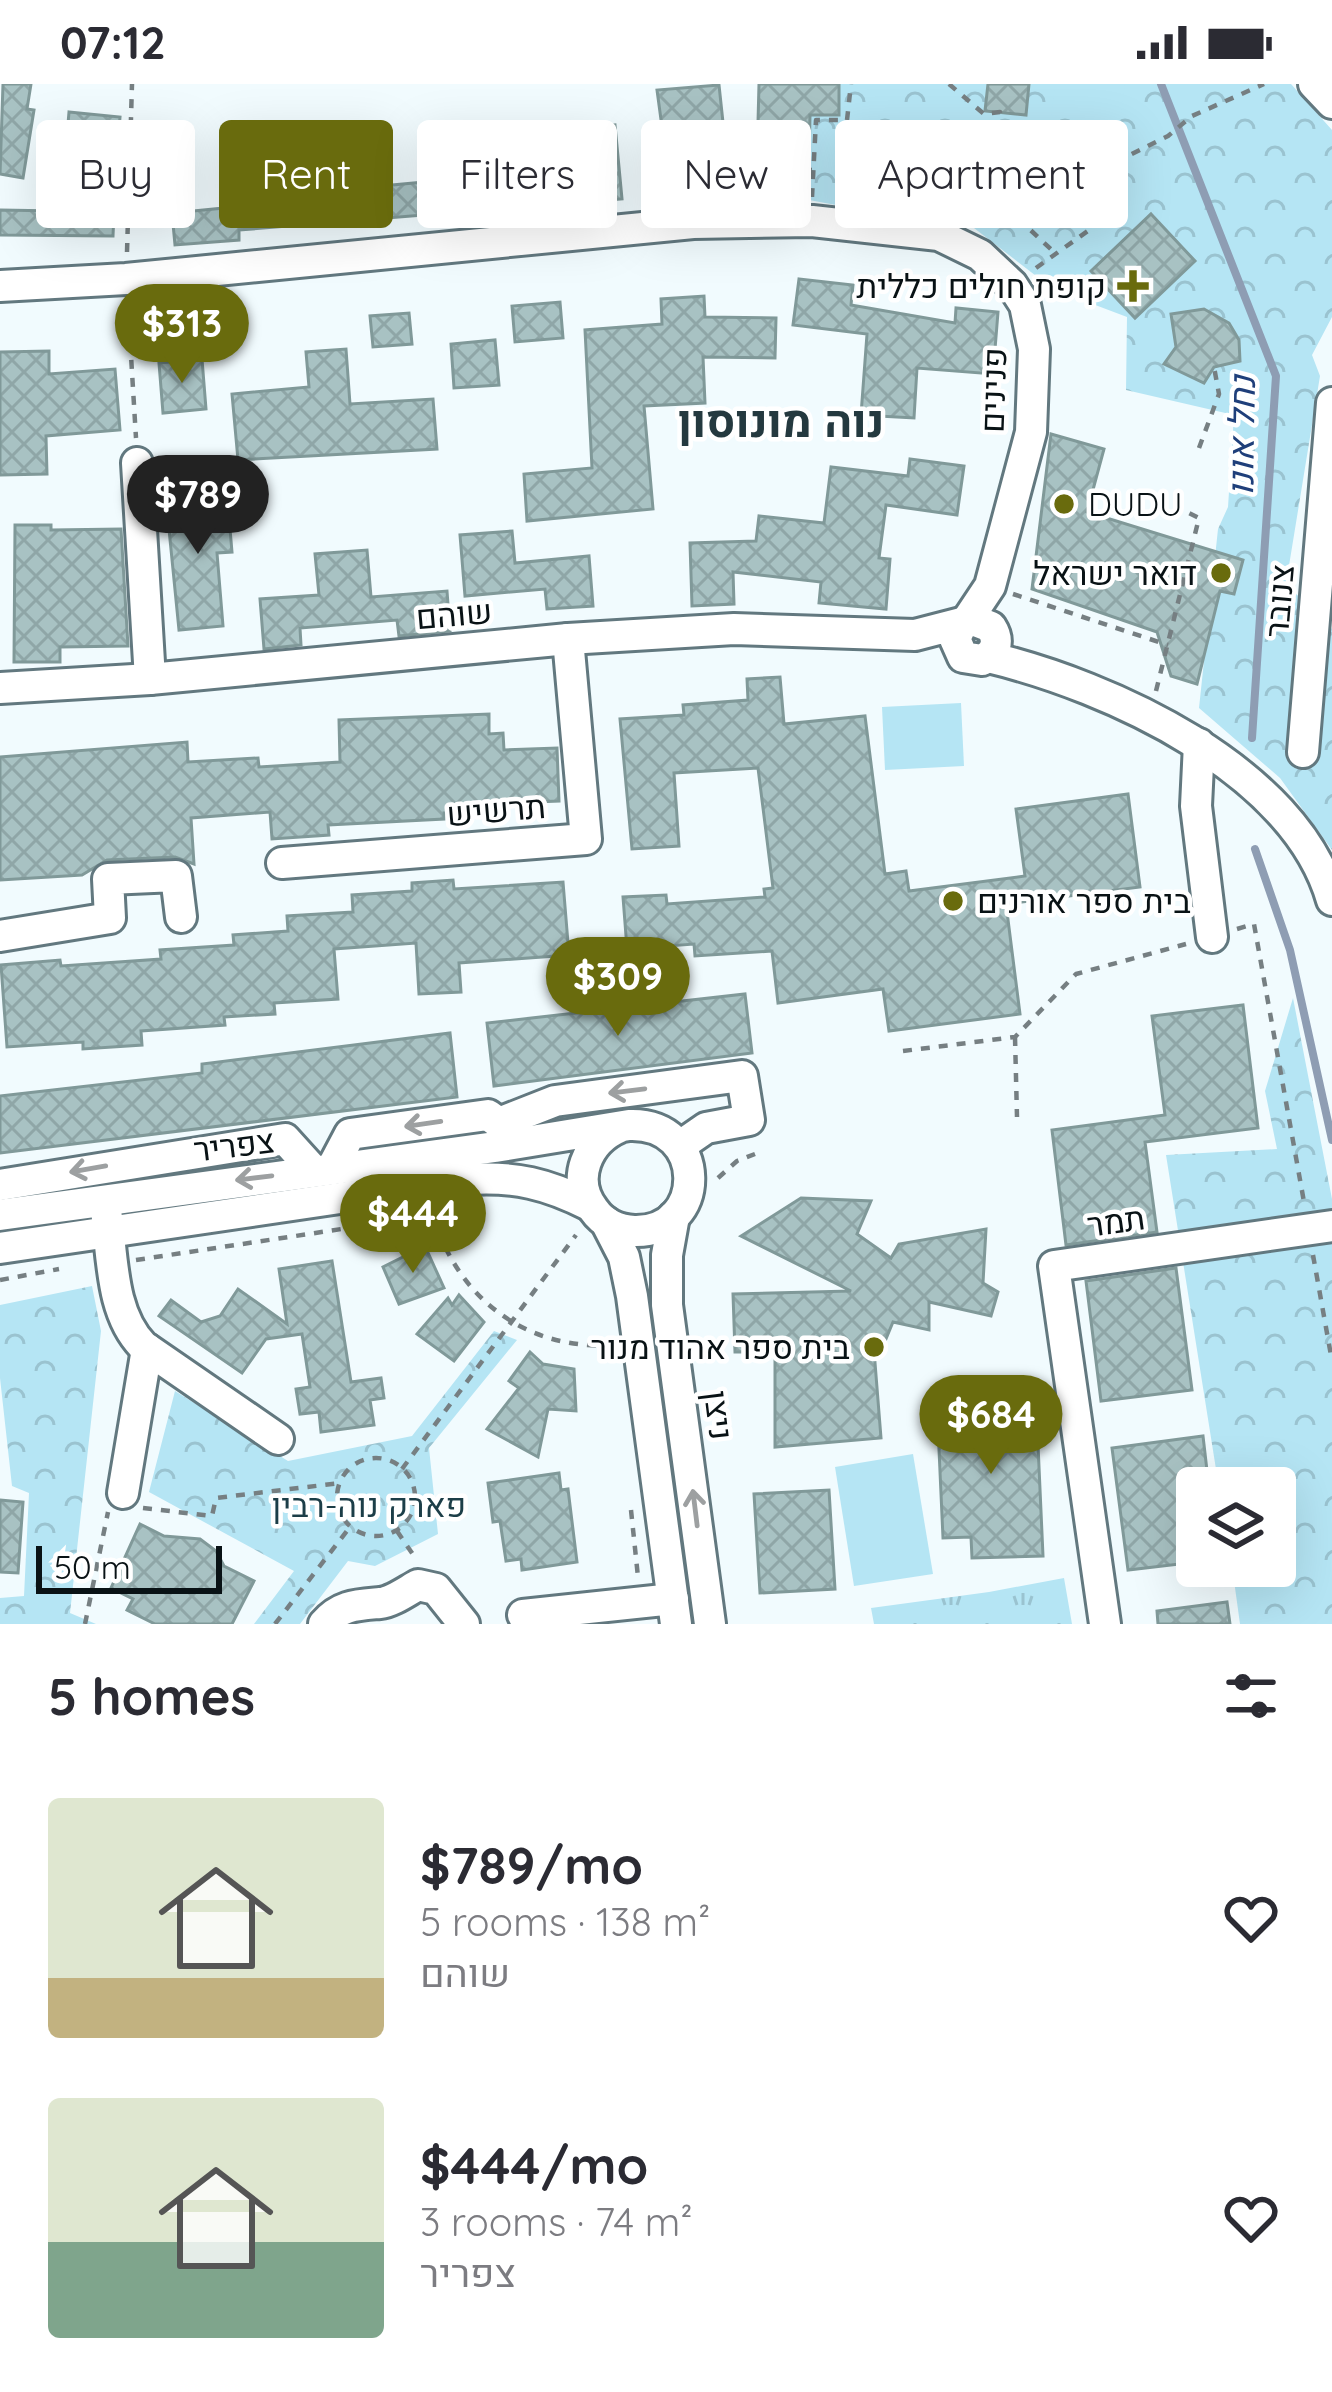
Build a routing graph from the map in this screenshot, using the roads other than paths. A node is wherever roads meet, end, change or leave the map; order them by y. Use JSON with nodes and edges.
{"nodes":[{"id":1,"x":1314,"y":84,"type":"edge"},
{"id":2,"x":1332,"y":103,"type":"edge"},
{"id":3,"x":0,"y":286,"type":"edge"},
{"id":4,"x":1332,"y":403,"type":"edge"},
{"id":5,"x":1330,"y":457,"type":"edge"},
{"id":6,"x":137,"y":463,"type":"road end"},
{"id":7,"x":977,"y":636,"type":"junction"},
{"id":8,"x":568,"y":639,"type":"junction"},
{"id":9,"x":150,"y":679,"type":"junction"},
{"id":10,"x":0,"y":688,"type":"edge"},
{"id":11,"x":1199,"y":744,"type":"junction"},
{"id":12,"x":1303,"y":752,"type":"dead end"},
{"id":13,"x":282,"y":863,"type":"dead end"},
{"id":14,"x":1332,"y":900,"type":"edge"},
{"id":15,"x":181,"y":917,"type":"dead end"},
{"id":16,"x":0,"y":936,"type":"edge"},
{"id":17,"x":1212,"y":937,"type":"road end"},
{"id":18,"x":681,"y":1084,"type":"junction"},
{"id":19,"x":555,"y":1101,"type":"junction"},
{"id":20,"x":499,"y":1123,"type":"junction"},
{"id":21,"x":620,"y":1126,"type":"junction"},
{"id":22,"x":560,"y":1137,"type":"junction"},
{"id":23,"x":689,"y":1139,"type":"junction"},
{"id":24,"x":525,"y":1143,"type":"junction"},
{"id":25,"x":323,"y":1170,"type":"junction"},
{"id":26,"x":0,"y":1185,"type":"edge"},
{"id":27,"x":104,"y":1199,"type":"junction"},
{"id":28,"x":0,"y":1215,"type":"edge"},
{"id":29,"x":674,"y":1216,"type":"junction"},
{"id":30,"x":593,"y":1220,"type":"junction"},
{"id":31,"x":1320,"y":1228,"type":"edge"},
{"id":32,"x":109,"y":1231,"type":"junction"},
{"id":33,"x":0,"y":1248,"type":"edge"},
{"id":34,"x":147,"y":1349,"type":"junction"},
{"id":35,"x":278,"y":1439,"type":"dead end"},
{"id":36,"x":121,"y":1501,"type":"road end"},
{"id":37,"x":663,"y":1609,"type":"edge"},
{"id":38,"x":523,"y":1615,"type":"dead end"},
{"id":39,"x":324,"y":1624,"type":"edge"},
{"id":40,"x":464,"y":1624,"type":"edge"},
{"id":41,"x":710,"y":1624,"type":"edge"},
{"id":42,"x":1105,"y":1624,"type":"edge"}],
"edges":[{"from":1,"to":2,"type":"street"},
{"from":3,"to":7,"type":"street","name":"פנינים"},
{"from":4,"to":5,"type":"street","name":"צנובר"},
{"from":5,"to":12,"type":"street","name":"צנובר"},
{"from":6,"to":9,"type":"street"},
{"from":7,"to":8,"type":"street","name":"שוהם"},
{"from":7,"to":11,"type":"street","name":"שוהם"},
{"from":8,"to":9,"type":"street","name":"שוהם"},
{"from":8,"to":13,"type":"street","name":"תרשיש"},
{"from":9,"to":10,"type":"street","name":"שוהם"},
{"from":11,"to":14,"type":"street","name":"שוהם"},
{"from":11,"to":17,"type":"street"},
{"from":15,"to":16,"type":"street"},
{"from":18,"to":19,"type":"street","one_way":true},
{"from":18,"to":23,"type":"street"},
{"from":18,"to":23,"type":"street"},
{"from":19,"to":20,"type":"street"},
{"from":19,"to":22,"type":"street"},
{"from":20,"to":24,"type":"street"},
{"from":20,"to":25,"type":"street","one_way":true},
{"from":21,"to":22,"type":"street","name":"צפריר"},
{"from":21,"to":23,"type":"street"},
{"from":21,"to":30,"type":"street"},
{"from":22,"to":24,"type":"street","name":"צפריר"},
{"from":23,"to":29,"type":"street"},
{"from":24,"to":25,"type":"street","name":"צפריר"},
{"from":25,"to":26,"type":"street","one_way":true},
{"from":25,"to":27,"type":"street","name":"צפריר","one_way":true},
{"from":27,"to":28,"type":"street","name":"צפריר"},
{"from":27,"to":32,"type":"street"},
{"from":29,"to":30,"type":"street"},
{"from":41,"to":29,"type":"street","name":"ניצן","one_way":true},
{"from":30,"to":32,"type":"street","name":"צפריר"},
{"from":30,"to":37,"type":"street"},
{"from":31,"to":42,"type":"street","name":"תמר"},
{"from":32,"to":33,"type":"street","name":"צפריר"},
{"from":32,"to":34,"type":"street"},
{"from":34,"to":35,"type":"street"},
{"from":34,"to":36,"type":"street"},
{"from":37,"to":38,"type":"street"},
{"from":39,"to":40,"type":"street"}]}
